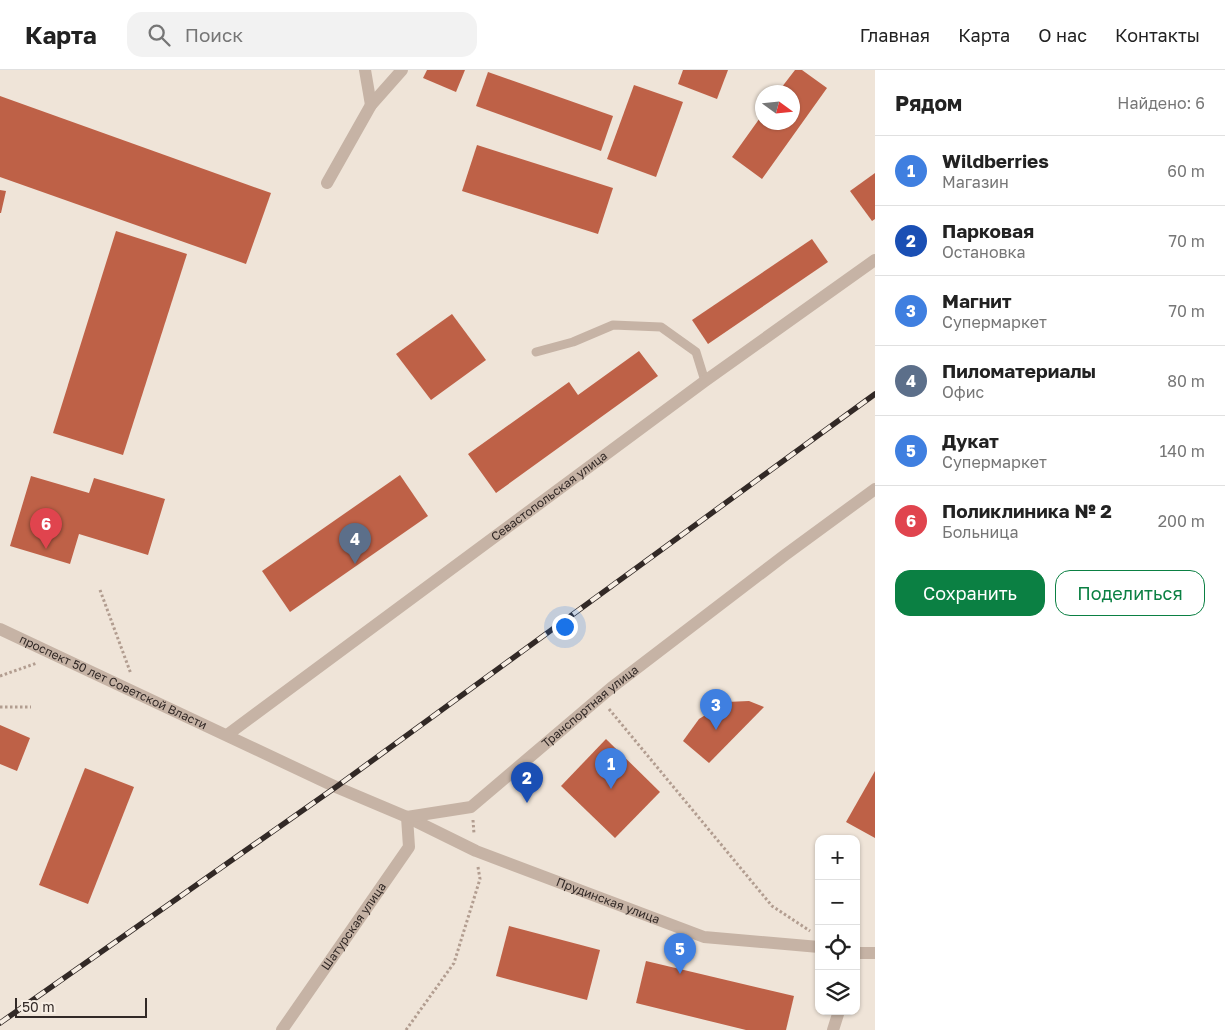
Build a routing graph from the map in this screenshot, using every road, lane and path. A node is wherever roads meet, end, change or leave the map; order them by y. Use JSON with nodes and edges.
{"nodes":[{"id":1,"x":365,"y":70,"type":"edge"},
{"id":2,"x":402,"y":70,"type":"edge"},
{"id":3,"x":372,"y":104,"type":"junction"},
{"id":4,"x":327,"y":183,"type":"dead end"},
{"id":5,"x":875,"y":260,"type":"edge"},
{"id":6,"x":536,"y":352,"type":"dead end"},
{"id":7,"x":705,"y":381,"type":"junction"},
{"id":8,"x":875,"y":490,"type":"edge"},
{"id":9,"x":100,"y":590,"type":"dead end"},
{"id":10,"x":0,"y":630,"type":"edge"},
{"id":11,"x":59,"y":656,"type":"junction"},
{"id":12,"x":0,"y":676,"type":"edge"},
{"id":13,"x":138,"y":694,"type":"junction"},
{"id":14,"x":600,"y":698,"type":"junction"},
{"id":15,"x":0,"y":707,"type":"edge"},
{"id":16,"x":31,"y":707,"type":"dead end"},
{"id":17,"x":227,"y":735,"type":"junction"},
{"id":18,"x":471,"y":807,"type":"junction"},
{"id":19,"x":407,"y":817,"type":"junction"},
{"id":20,"x":476,"y":851,"type":"junction"},
{"id":21,"x":811,"y":931,"type":"dead end"},
{"id":22,"x":815,"y":947,"type":"edge"},
{"id":23,"x":860,"y":953,"type":"edge"},
{"id":24,"x":875,"y":953,"type":"edge"},
{"id":25,"x":838,"y":1015,"type":"edge"},
{"id":26,"x":282,"y":1030,"type":"edge"},
{"id":27,"x":406,"y":1030,"type":"edge"},
{"id":28,"x":833,"y":1030,"type":"edge"}],
"edges":[{"from":1,"to":3,"type":"street"},
{"from":2,"to":3,"type":"street"},
{"from":3,"to":4,"type":"street"},
{"from":5,"to":7,"type":"street","name":"Севастопольская улица"},
{"from":6,"to":7,"type":"lane"},
{"from":7,"to":17,"type":"street","name":"Севастопольская улица"},
{"from":8,"to":14,"type":"street","name":"Транспортная улица"},
{"from":9,"to":13,"type":"path"},
{"from":10,"to":11,"type":"street","name":"проспект 50 лет Советской Власти"},
{"from":11,"to":12,"type":"path"},
{"from":11,"to":13,"type":"street","name":"проспект 50 лет Советской Власти"},
{"from":13,"to":17,"type":"street","name":"проспект 50 лет Советской Власти"},
{"from":14,"to":18,"type":"street","name":"Транспортная улица"},
{"from":14,"to":21,"type":"path"},
{"from":15,"to":16,"type":"path"},
{"from":17,"to":19,"type":"street"},
{"from":18,"to":19,"type":"street"},
{"from":18,"to":20,"type":"path"},
{"from":19,"to":20,"type":"street","name":"Прудинская улица"},
{"from":19,"to":26,"type":"street","name":"Шатурская улица"},
{"from":20,"to":22,"type":"street","name":"Прудинская улица"},
{"from":20,"to":27,"type":"path"},
{"from":23,"to":24,"type":"street"},
{"from":25,"to":28,"type":"street"}]}
